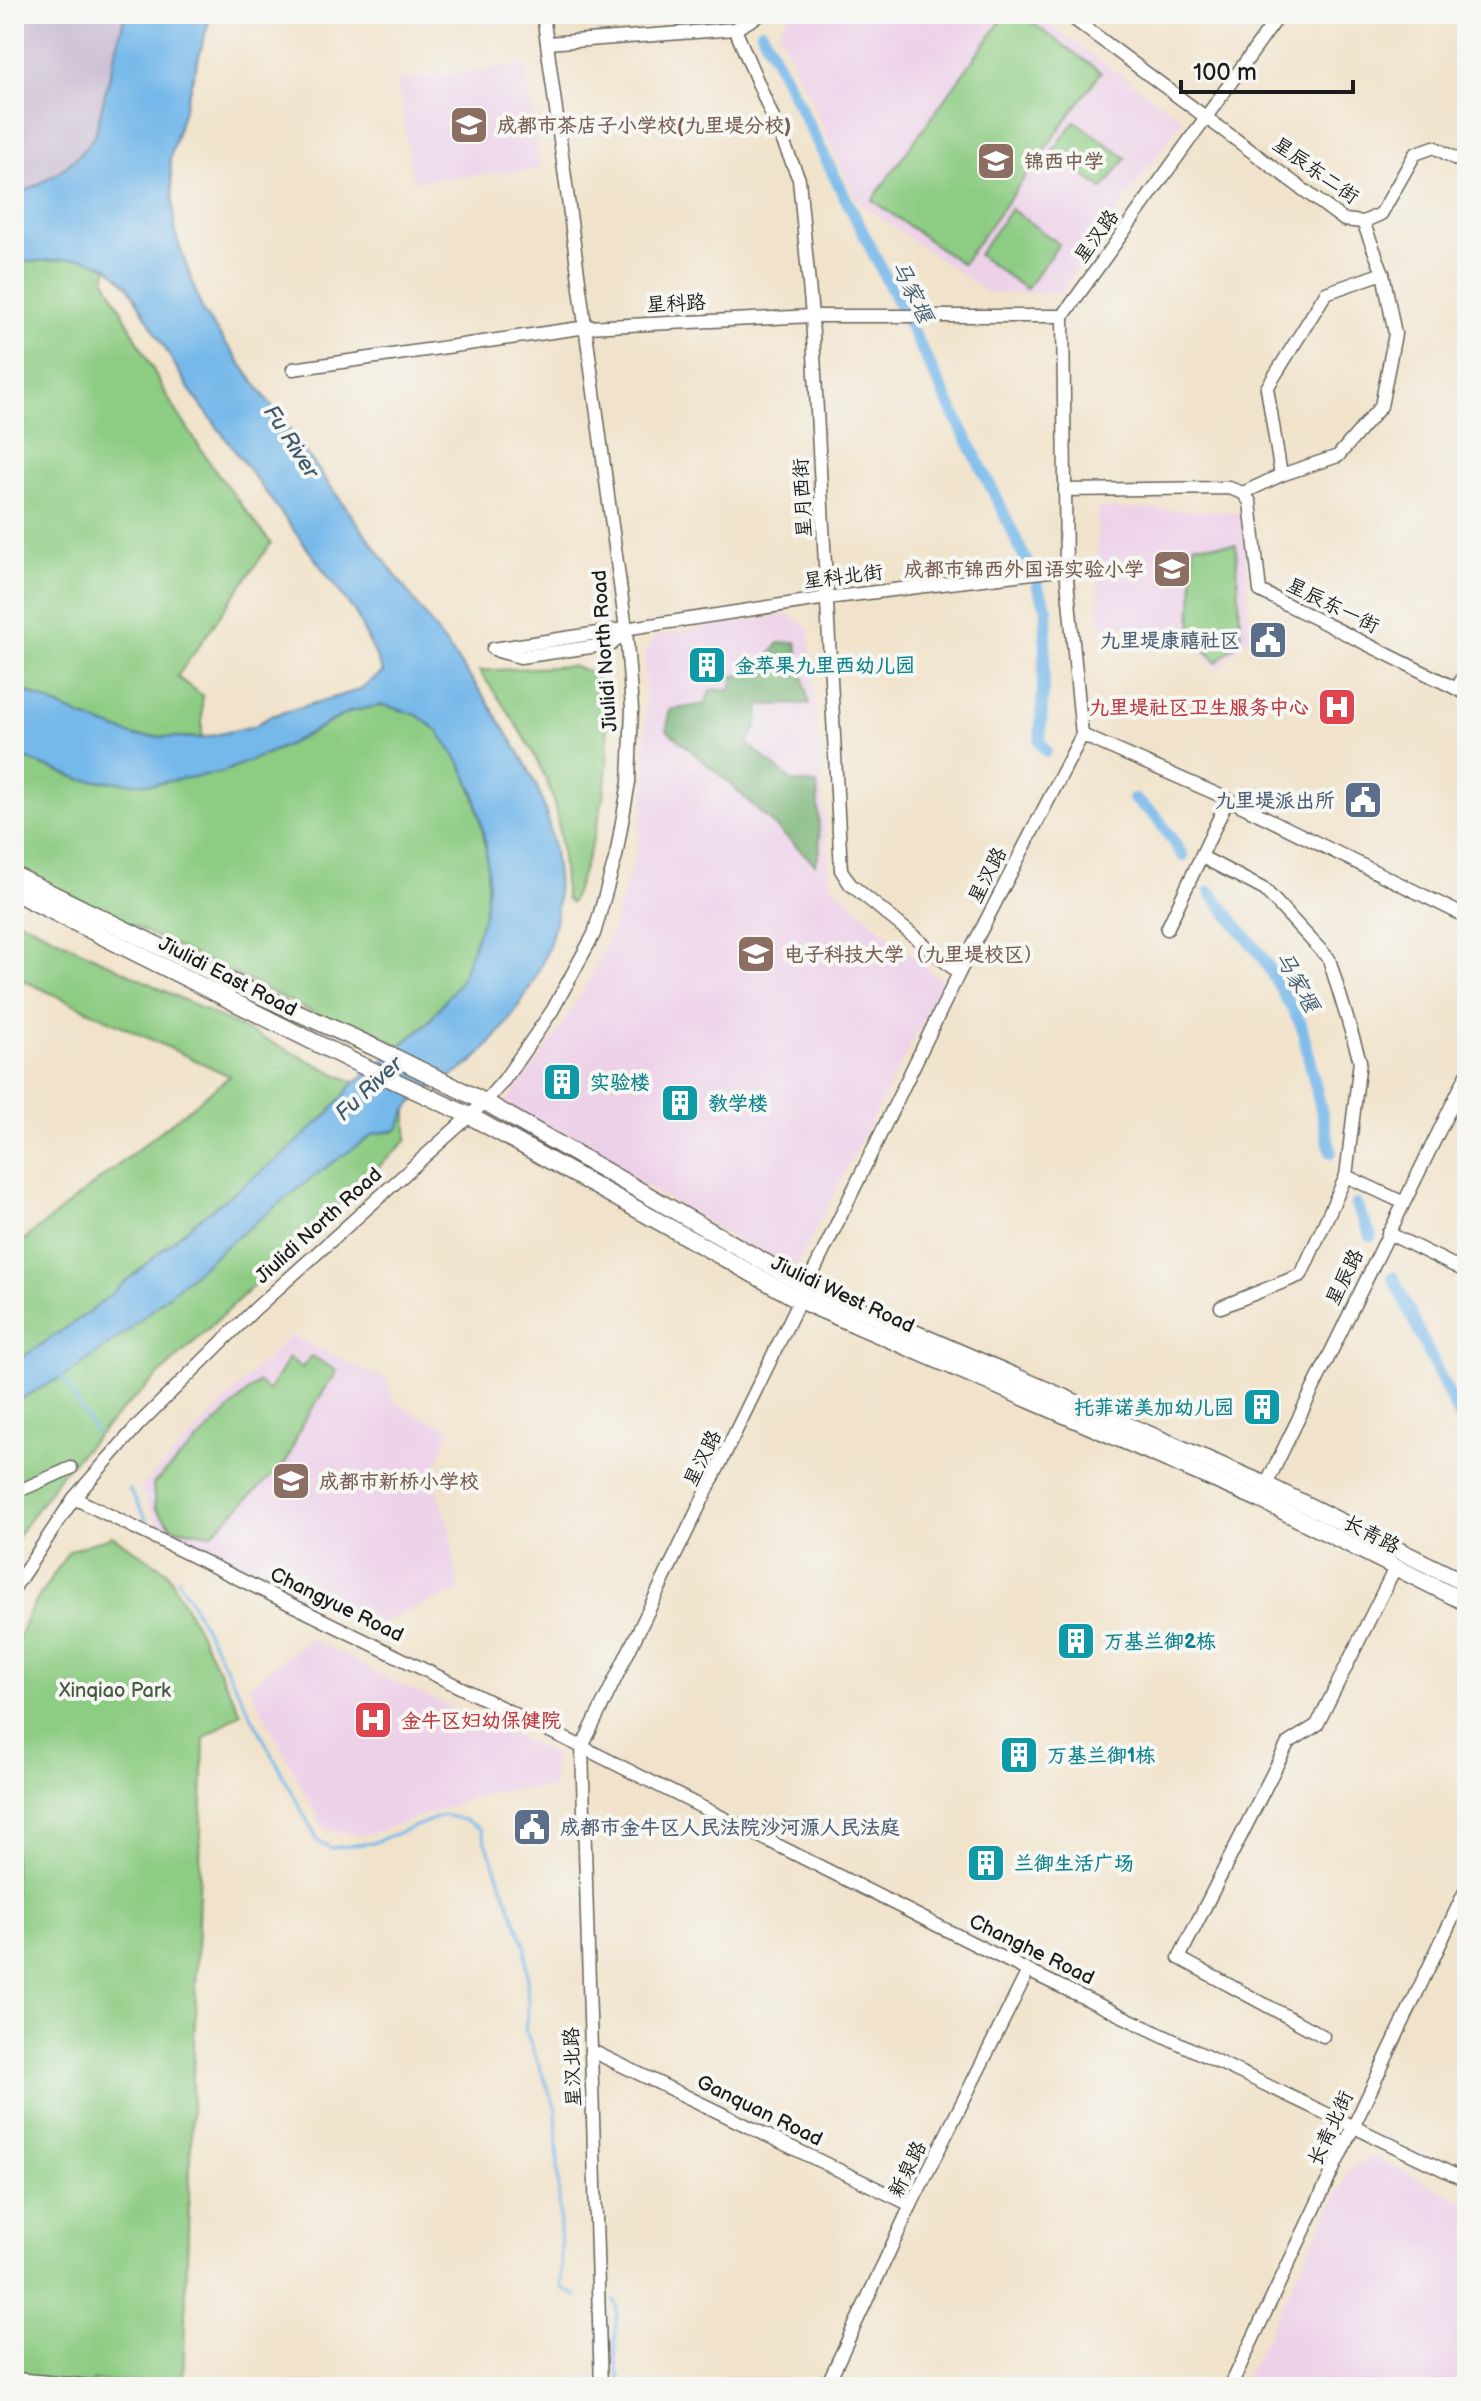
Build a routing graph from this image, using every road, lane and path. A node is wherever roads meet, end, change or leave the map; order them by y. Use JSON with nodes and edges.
{"nodes":[{"id":1,"x":543,"y":14,"type":"edge"},
{"id":2,"x":762,"y":14,"type":"edge"},
{"id":3,"x":1067,"y":14,"type":"edge"},
{"id":4,"x":1280,"y":14,"type":"edge"},
{"id":5,"x":735,"y":29,"type":"junction"},
{"id":6,"x":547,"y":43,"type":"junction"},
{"id":7,"x":1207,"y":116,"type":"junction"},
{"id":8,"x":1467,"y":165,"type":"edge"},
{"id":9,"x":1363,"y":222,"type":"junction"},
{"id":10,"x":1383,"y":273,"type":"junction"},
{"id":11,"x":812,"y":316,"type":"junction"},
{"id":12,"x":1063,"y":316,"type":"junction"},
{"id":13,"x":587,"y":327,"type":"junction"},
{"id":14,"x":293,"y":369,"type":"dead end"},
{"id":15,"x":1281,"y":475,"type":"junction"},
{"id":16,"x":1065,"y":490,"type":"junction"},
{"id":17,"x":1243,"y":493,"type":"junction"},
{"id":18,"x":1066,"y":569,"type":"junction"},
{"id":19,"x":827,"y":598,"type":"junction"},
{"id":20,"x":626,"y":629,"type":"junction"},
{"id":21,"x":1467,"y":669,"type":"edge"},
{"id":22,"x":1462,"y":692,"type":"edge"},
{"id":23,"x":1082,"y":735,"type":"junction"},
{"id":24,"x":1228,"y":799,"type":"junction"},
{"id":25,"x":1202,"y":857,"type":"junction"},
{"id":26,"x":14,"y":875,"type":"edge"},
{"id":27,"x":14,"y":892,"type":"edge"},
{"id":28,"x":1467,"y":917,"type":"edge"},
{"id":29,"x":1167,"y":929,"type":"dead end"},
{"id":30,"x":959,"y":973,"type":"junction"},
{"id":31,"x":1467,"y":1074,"type":"edge"},
{"id":32,"x":423,"y":1096,"type":"joint"},
{"id":33,"x":485,"y":1102,"type":"junction"},
{"id":34,"x":470,"y":1116,"type":"junction"},
{"id":35,"x":1346,"y":1176,"type":"junction"},
{"id":36,"x":1402,"y":1202,"type":"junction"},
{"id":37,"x":1388,"y":1233,"type":"junction"},
{"id":38,"x":1467,"y":1272,"type":"edge"},
{"id":39,"x":804,"y":1294,"type":"junction"},
{"id":40,"x":1221,"y":1307,"type":"dead end"},
{"id":41,"x":71,"y":1468,"type":"dead end"},
{"id":42,"x":1263,"y":1492,"type":"junction"},
{"id":43,"x":14,"y":1493,"type":"edge"},
{"id":44,"x":74,"y":1498,"type":"junction"},
{"id":45,"x":1395,"y":1568,"type":"junction"},
{"id":46,"x":1467,"y":1584,"type":"edge"},
{"id":47,"x":14,"y":1588,"type":"edge"},
{"id":48,"x":1467,"y":1603,"type":"edge"},
{"id":49,"x":582,"y":1747,"type":"junction"},
{"id":50,"x":1467,"y":1887,"type":"edge"},
{"id":51,"x":1028,"y":1971,"type":"junction"},
{"id":52,"x":1323,"y":2036,"type":"dead end"},
{"id":53,"x":592,"y":2051,"type":"junction"},
{"id":54,"x":1353,"y":2125,"type":"junction"},
{"id":55,"x":1467,"y":2181,"type":"edge"},
{"id":56,"x":911,"y":2205,"type":"junction"},
{"id":57,"x":14,"y":2379,"type":"edge"},
{"id":58,"x":104,"y":2387,"type":"edge"},
{"id":59,"x":601,"y":2387,"type":"edge"},
{"id":60,"x":826,"y":2387,"type":"edge"},
{"id":61,"x":1230,"y":2387,"type":"edge"}],
"edges":[{"from":1,"to":6,"type":"street","name":"Jiulidi North Road"},
{"from":2,"to":5,"type":"street"},
{"from":3,"to":7,"type":"street","name":"星辰东二街"},
{"from":4,"to":7,"type":"street","name":"星汉路"},
{"from":5,"to":6,"type":"street"},
{"from":5,"to":11,"type":"street","name":"星月西街"},
{"from":6,"to":13,"type":"street","name":"Jiulidi North Road"},
{"from":7,"to":9,"type":"street","name":"星辰东二街"},
{"from":7,"to":12,"type":"street","name":"星汉路"},
{"from":8,"to":9,"type":"street","name":"星辰东二街"},
{"from":9,"to":10,"type":"street"},
{"from":10,"to":15,"type":"street"},
{"from":10,"to":15,"type":"street"},
{"from":11,"to":12,"type":"street","name":"星科路"},
{"from":11,"to":13,"type":"street","name":"星科路"},
{"from":11,"to":19,"type":"street","name":"星月西街"},
{"from":12,"to":16,"type":"street"},
{"from":13,"to":14,"type":"street","name":"星科路"},
{"from":13,"to":20,"type":"street","name":"Jiulidi North Road"},
{"from":15,"to":17,"type":"street"},
{"from":16,"to":17,"type":"street"},
{"from":16,"to":18,"type":"street"},
{"from":17,"to":22,"type":"street","name":"星辰东一街"},
{"from":18,"to":19,"type":"street","name":"星科北街"},
{"from":18,"to":23,"type":"street"},
{"from":19,"to":20,"type":"street","name":"星科北街"},
{"from":19,"to":30,"type":"street","name":"星月西街"},
{"from":20,"to":20,"type":"street","name":"星科北街"},
{"from":20,"to":33,"type":"street","name":"Jiulidi North Road"},
{"from":21,"to":22,"type":"street"},
{"from":23,"to":24,"type":"street"},
{"from":23,"to":30,"type":"street","name":"星汉路"},
{"from":24,"to":25,"type":"street"},
{"from":24,"to":28,"type":"street"},
{"from":25,"to":29,"type":"street"},
{"from":25,"to":35,"type":"street"},
{"from":26,"to":33,"type":"main road"},
{"from":27,"to":32,"type":"main road","name":"Jiulidi East Road"},
{"from":30,"to":39,"type":"street","name":"星汉路"},
{"from":31,"to":36,"type":"street","name":"星辰路"},
{"from":32,"to":34,"type":"main road","name":"Jiulidi West Road"},
{"from":33,"to":34,"type":"street","name":"Jiulidi North Road"},
{"from":33,"to":39,"type":"main road"},
{"from":34,"to":39,"type":"main road","name":"Jiulidi West Road"},
{"from":34,"to":44,"type":"street","name":"Jiulidi North Road"},
{"from":35,"to":36,"type":"street"},
{"from":35,"to":40,"type":"street"},
{"from":36,"to":37,"type":"street","name":"星辰路"},
{"from":37,"to":38,"type":"street"},
{"from":37,"to":42,"type":"street","name":"星辰路"},
{"from":39,"to":42,"type":"main road","name":"Jiulidi West Road"},
{"from":39,"to":49,"type":"street","name":"星汉路"},
{"from":41,"to":43,"type":"street"},
{"from":42,"to":45,"type":"main road","name":"长青路"},
{"from":42,"to":46,"type":"main road"},
{"from":44,"to":47,"type":"street","name":"Jiulidi North Road"},
{"from":44,"to":49,"type":"street","name":"Changyue Road"},
{"from":45,"to":48,"type":"main road","name":"长青路"},
{"from":45,"to":52,"type":"street"},
{"from":49,"to":51,"type":"street","name":"Changhe Road"},
{"from":49,"to":53,"type":"street","name":"星汉北路"},
{"from":50,"to":54,"type":"street","name":"长青北街"},
{"from":51,"to":54,"type":"street","name":"Changhe Road"},
{"from":51,"to":56,"type":"street","name":"新泉路"},
{"from":53,"to":56,"type":"street","name":"Ganquan Road"},
{"from":53,"to":59,"type":"street","name":"星汉北路"},
{"from":54,"to":55,"type":"street","name":"Changhe Road"},
{"from":54,"to":61,"type":"street","name":"长青北街"},
{"from":56,"to":60,"type":"street","name":"新泉路"},
{"from":57,"to":58,"type":"street"}]}
